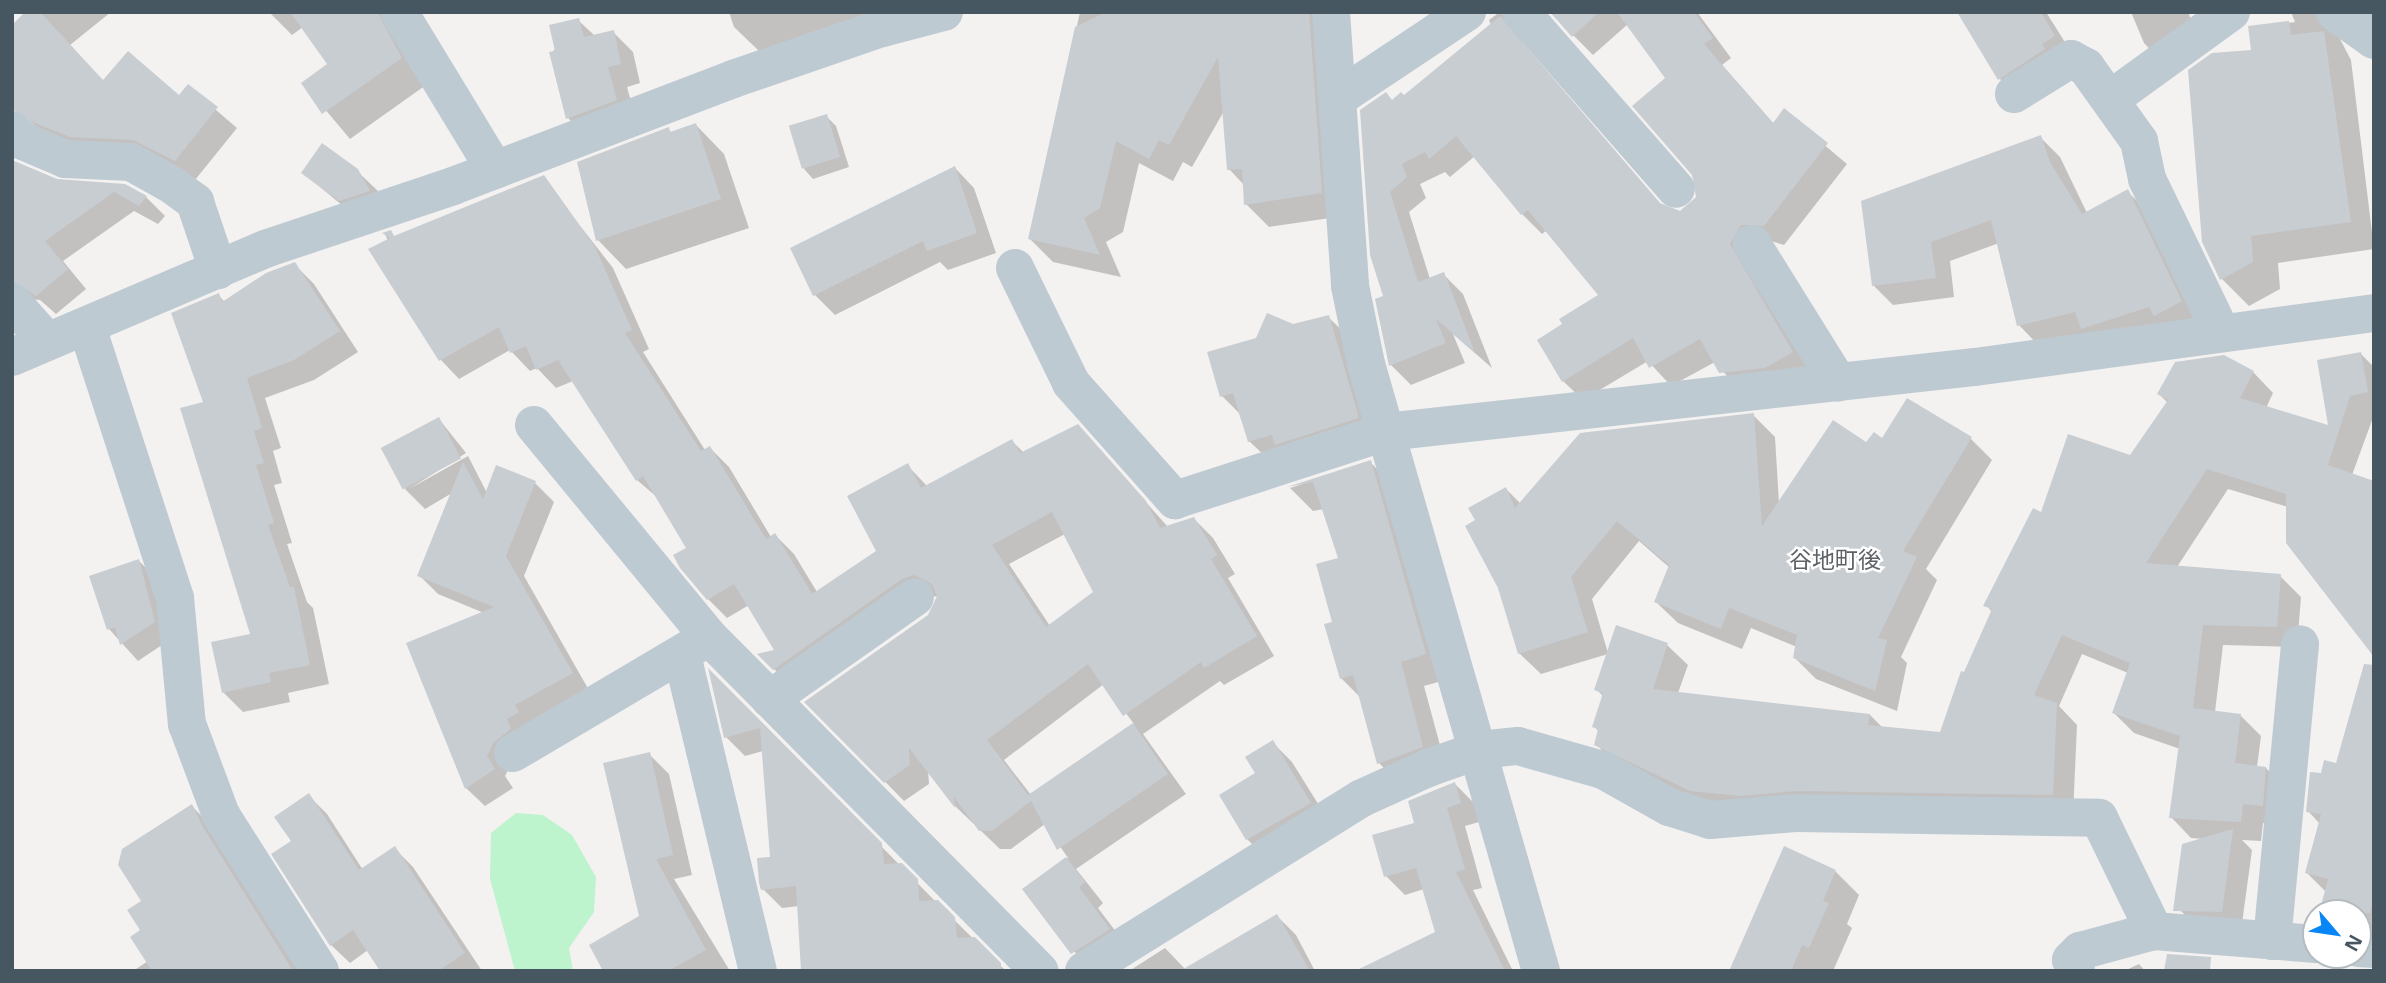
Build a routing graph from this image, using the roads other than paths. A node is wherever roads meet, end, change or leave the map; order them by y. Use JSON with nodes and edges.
{"nodes":[{"id":1,"x":399,"y":12,"type":"edge"},
{"id":2,"x":944,"y":12,"type":"edge"},
{"id":3,"x":1331,"y":12,"type":"edge"},
{"id":4,"x":1467,"y":12,"type":"edge"},
{"id":5,"x":1521,"y":12,"type":"edge"},
{"id":6,"x":2231,"y":12,"type":"edge"},
{"id":7,"x":2335,"y":12,"type":"edge"},
{"id":8,"x":2374,"y":40,"type":"edge"},
{"id":9,"x":2014,"y":94,"type":"dead end"},
{"id":10,"x":1338,"y":97,"type":"junction"},
{"id":11,"x":2112,"y":98,"type":"junction"},
{"id":12,"x":12,"y":130,"type":"edge"},
{"id":13,"x":495,"y":170,"type":"junction"},
{"id":14,"x":1676,"y":189,"type":"dead end"},
{"id":15,"x":1752,"y":244,"type":"dead end"},
{"id":16,"x":1015,"y":268,"type":"dead end"},
{"id":17,"x":218,"y":270,"type":"junction"},
{"id":18,"x":12,"y":302,"type":"edge"},
{"id":19,"x":2374,"y":313,"type":"edge"},
{"id":20,"x":87,"y":327,"type":"junction"},
{"id":21,"x":2221,"y":332,"type":"junction"},
{"id":22,"x":47,"y":341,"type":"junction"},
{"id":23,"x":12,"y":357,"type":"edge"},
{"id":24,"x":1838,"y":382,"type":"junction"},
{"id":25,"x":534,"y":425,"type":"dead end"},
{"id":26,"x":1386,"y":432,"type":"junction"},
{"id":27,"x":915,"y":597,"type":"dead end"},
{"id":28,"x":2300,"y":644,"type":"dead end"},
{"id":29,"x":695,"y":646,"type":"junction"},
{"id":30,"x":770,"y":699,"type":"junction"},
{"id":31,"x":1479,"y":751,"type":"junction"},
{"id":32,"x":513,"y":754,"type":"dead end"},
{"id":33,"x":2154,"y":931,"type":"junction"},
{"id":34,"x":2272,"y":941,"type":"junction"},
{"id":35,"x":2302,"y":943,"type":"edge"},
{"id":36,"x":320,"y":971,"type":"edge"},
{"id":37,"x":758,"y":971,"type":"edge"},
{"id":38,"x":1039,"y":971,"type":"edge"},
{"id":39,"x":1084,"y":971,"type":"edge"},
{"id":40,"x":1541,"y":971,"type":"edge"},
{"id":41,"x":2076,"y":971,"type":"edge"}],
"edges":[{"from":1,"to":13,"type":"street"},
{"from":2,"to":13,"type":"street"},
{"from":3,"to":10,"type":"street"},
{"from":4,"to":10,"type":"street"},
{"from":5,"to":14,"type":"street"},
{"from":6,"to":11,"type":"street"},
{"from":7,"to":8,"type":"street"},
{"from":9,"to":11,"type":"street"},
{"from":10,"to":26,"type":"street"},
{"from":11,"to":21,"type":"street"},
{"from":12,"to":17,"type":"street"},
{"from":13,"to":17,"type":"street"},
{"from":15,"to":24,"type":"street"},
{"from":16,"to":26,"type":"street"},
{"from":17,"to":20,"type":"street"},
{"from":18,"to":22,"type":"street"},
{"from":19,"to":21,"type":"street"},
{"from":20,"to":22,"type":"street"},
{"from":20,"to":36,"type":"street"},
{"from":21,"to":24,"type":"street"},
{"from":22,"to":23,"type":"street"},
{"from":24,"to":26,"type":"street"},
{"from":25,"to":29,"type":"street"},
{"from":26,"to":31,"type":"street"},
{"from":27,"to":30,"type":"street"},
{"from":28,"to":34,"type":"street"},
{"from":29,"to":30,"type":"street"},
{"from":29,"to":32,"type":"street"},
{"from":29,"to":37,"type":"street"},
{"from":30,"to":38,"type":"street"},
{"from":31,"to":33,"type":"street"},
{"from":31,"to":39,"type":"street"},
{"from":31,"to":40,"type":"street"},
{"from":33,"to":34,"type":"street"},
{"from":33,"to":41,"type":"street"},
{"from":34,"to":35,"type":"street"}]}
